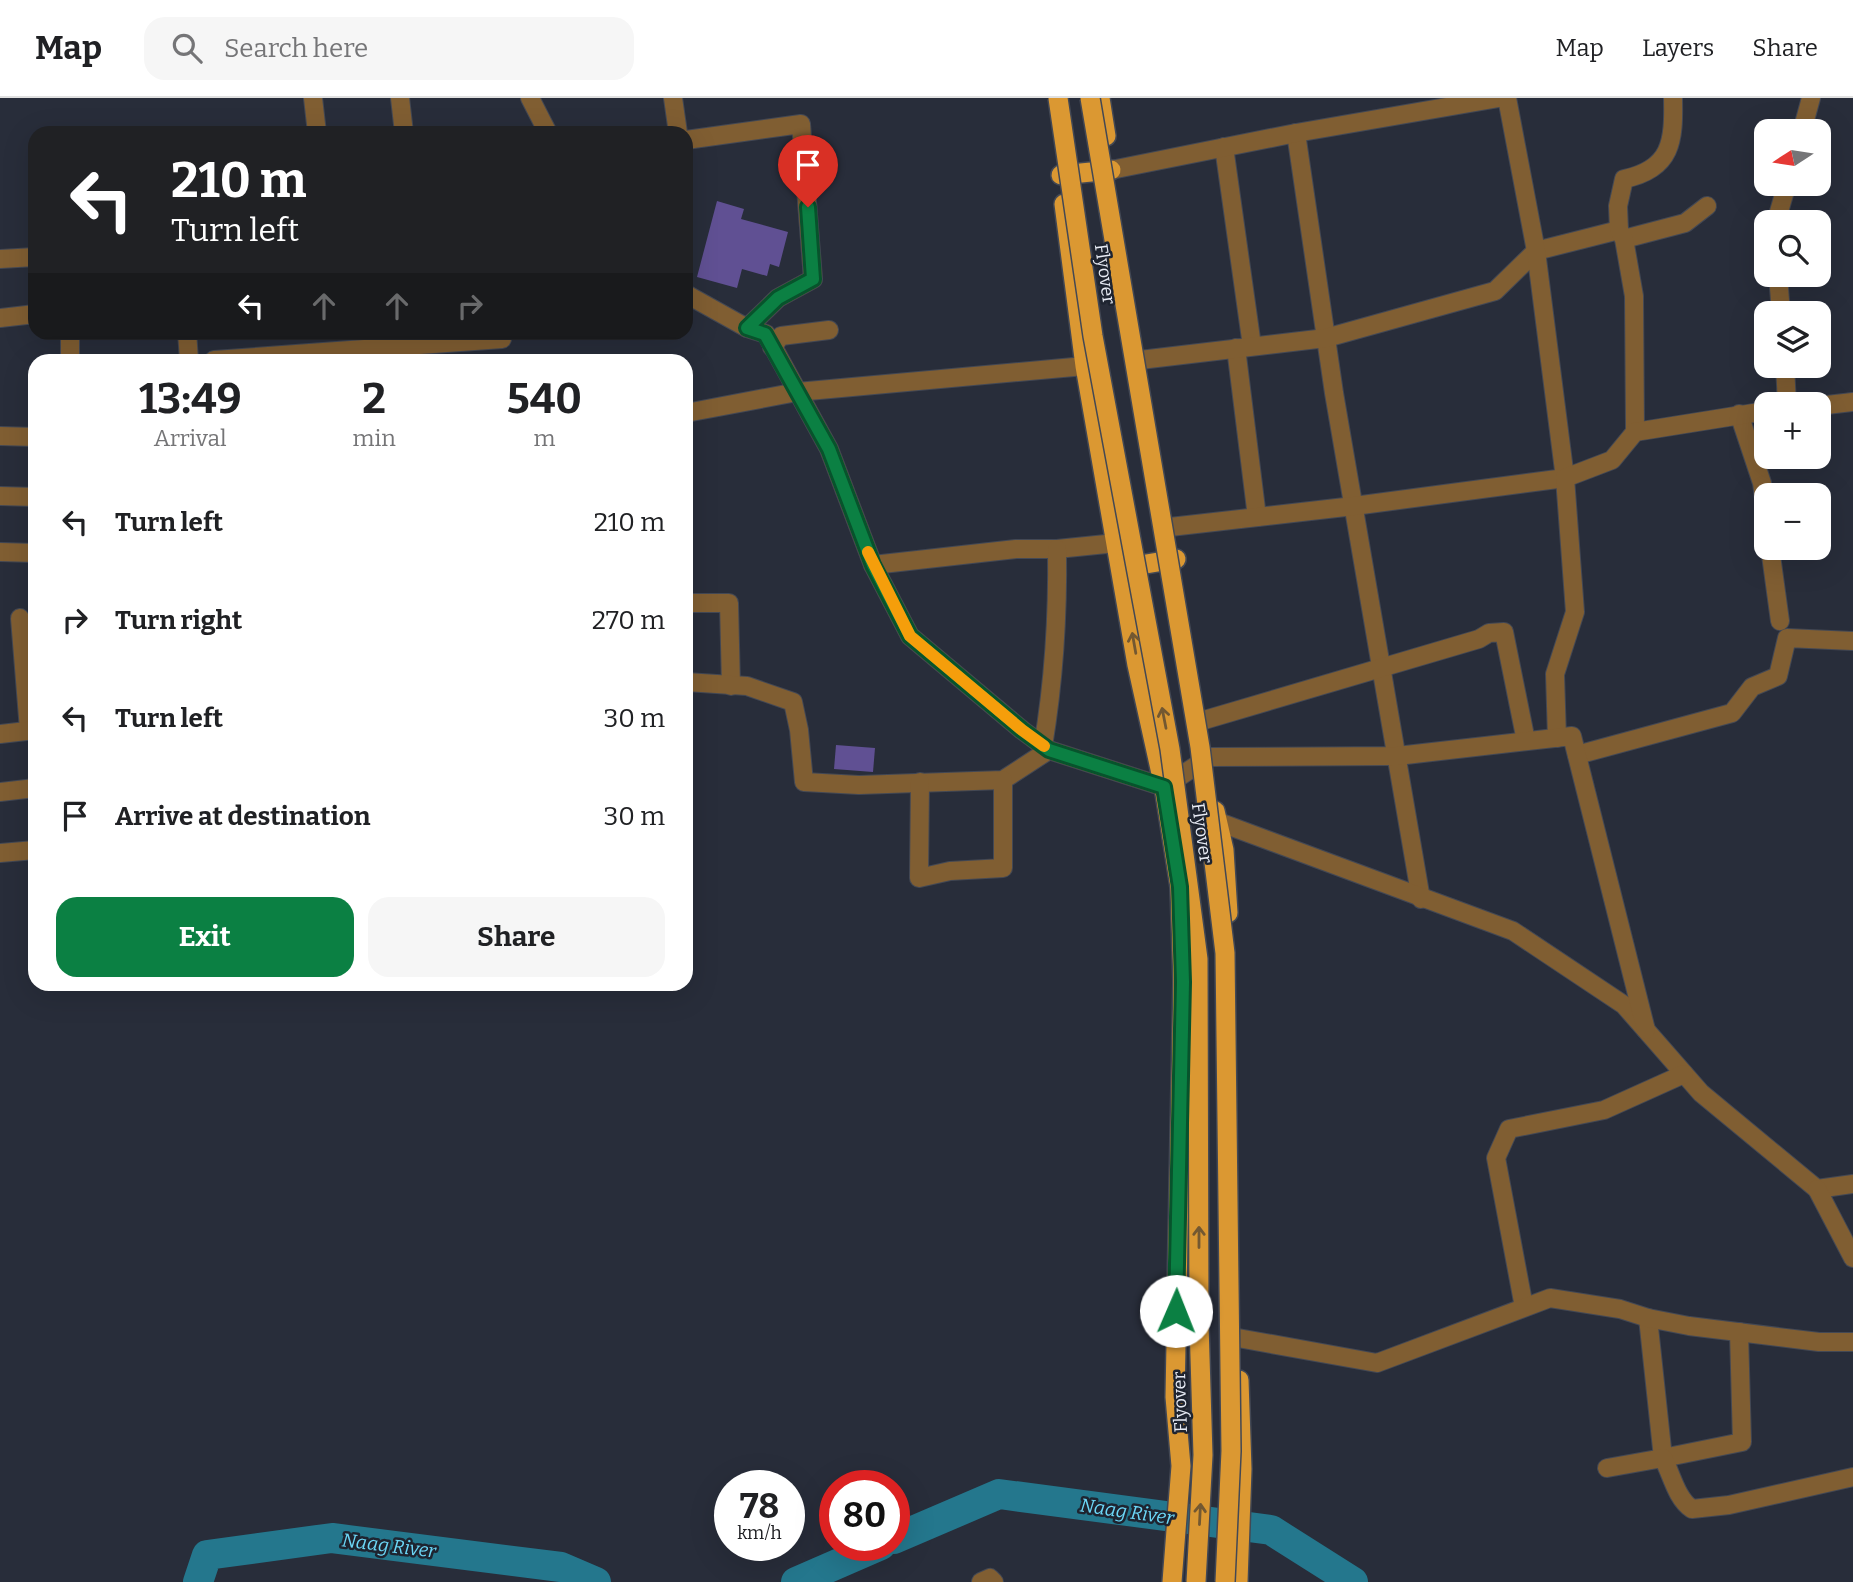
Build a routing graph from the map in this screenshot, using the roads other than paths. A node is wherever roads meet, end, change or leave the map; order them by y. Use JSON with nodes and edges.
{"nodes":[{"id":1,"x":313,"y":98,"type":"edge"},
{"id":2,"x":400,"y":98,"type":"edge"},
{"id":3,"x":530,"y":98,"type":"edge"},
{"id":4,"x":673,"y":98,"type":"edge"},
{"id":5,"x":1049,"y":98,"type":"edge"},
{"id":6,"x":1058,"y":98,"type":"edge"},
{"id":7,"x":1090,"y":98,"type":"edge"},
{"id":8,"x":1100,"y":98,"type":"edge"},
{"id":9,"x":1499,"y":98,"type":"edge"},
{"id":10,"x":1507,"y":98,"type":"edge"},
{"id":11,"x":1673,"y":98,"type":"edge"},
{"id":12,"x":1811,"y":98,"type":"edge"},
{"id":13,"x":1448,"y":102,"type":"edge"},
{"id":14,"x":1399,"y":106,"type":"edge"},
{"id":15,"x":1805,"y":119,"type":"edge"},
{"id":16,"x":316,"y":126,"type":"edge"},
{"id":17,"x":403,"y":126,"type":"edge"},
{"id":18,"x":544,"y":126,"type":"edge"},
{"id":19,"x":677,"y":126,"type":"edge"},
{"id":20,"x":1296,"y":133,"type":"junction"},
{"id":21,"x":693,"y":139,"type":"edge"},
{"id":22,"x":1224,"y":147,"type":"junction"},
{"id":23,"x":1111,"y":170,"type":"junction"},
{"id":24,"x":1061,"y":175,"type":"junction"},
{"id":25,"x":1707,"y":206,"type":"dead end"},
{"id":26,"x":1622,"y":235,"type":"junction"},
{"id":27,"x":1536,"y":251,"type":"junction"},
{"id":28,"x":28,"y":257,"type":"edge"},
{"id":29,"x":0,"y":259,"type":"edge"},
{"id":30,"x":693,"y":298,"type":"edge"},
{"id":31,"x":28,"y":315,"type":"edge"},
{"id":32,"x":0,"y":318,"type":"edge"},
{"id":33,"x":747,"y":328,"type":"junction"},
{"id":34,"x":828,"y":330,"type":"dead end"},
{"id":35,"x":1326,"y":338,"type":"junction"},
{"id":36,"x":371,"y":340,"type":"edge"},
{"id":37,"x":496,"y":340,"type":"edge"},
{"id":38,"x":772,"y":347,"type":"junction"},
{"id":39,"x":1244,"y":347,"type":"junction"},
{"id":40,"x":422,"y":352,"type":"edge"},
{"id":41,"x":344,"y":354,"type":"edge"},
{"id":42,"x":1140,"y":360,"type":"junction"},
{"id":43,"x":1085,"y":366,"type":"junction"},
{"id":44,"x":797,"y":392,"type":"junction"},
{"id":45,"x":1853,"y":402,"type":"edge"},
{"id":46,"x":1831,"y":405,"type":"edge"},
{"id":47,"x":693,"y":412,"type":"edge"},
{"id":48,"x":1754,"y":412,"type":"edge"},
{"id":49,"x":1739,"y":414,"type":"junction"},
{"id":50,"x":1635,"y":432,"type":"junction"},
{"id":51,"x":0,"y":436,"type":"edge"},
{"id":52,"x":28,"y":438,"type":"edge"},
{"id":53,"x":1564,"y":478,"type":"junction"},
{"id":54,"x":1762,"y":483,"type":"edge"},
{"id":55,"x":0,"y":496,"type":"edge"},
{"id":56,"x":28,"y":497,"type":"edge"},
{"id":57,"x":1354,"y":506,"type":"junction"},
{"id":58,"x":1257,"y":517,"type":"junction"},
{"id":59,"x":1170,"y":527,"type":"junction"},
{"id":60,"x":1116,"y":543,"type":"junction"},
{"id":61,"x":1057,"y":549,"type":"junction"},
{"id":62,"x":0,"y":552,"type":"edge"},
{"id":63,"x":28,"y":553,"type":"edge"},
{"id":64,"x":1176,"y":559,"type":"junction"},
{"id":65,"x":1772,"y":560,"type":"edge"},
{"id":66,"x":873,"y":565,"type":"junction"},
{"id":67,"x":1121,"y":568,"type":"junction"},
{"id":68,"x":693,"y":603,"type":"edge"},
{"id":69,"x":20,"y":618,"type":"dead end"},
{"id":70,"x":1780,"y":621,"type":"dead end"},
{"id":71,"x":1853,"y":640,"type":"edge"},
{"id":72,"x":1380,"y":667,"type":"junction"},
{"id":73,"x":693,"y":683,"type":"edge"},
{"id":74,"x":731,"y":686,"type":"junction"},
{"id":75,"x":28,"y":693,"type":"edge"},
{"id":76,"x":1201,"y":721,"type":"junction"},
{"id":77,"x":28,"y":730,"type":"edge"},
{"id":78,"x":0,"y":734,"type":"edge"},
{"id":79,"x":1557,"y":738,"type":"junction"},
{"id":80,"x":1526,"y":741,"type":"junction"},
{"id":81,"x":1046,"y":748,"type":"junction"},
{"id":82,"x":1577,"y":755,"type":"junction"},
{"id":83,"x":1397,"y":756,"type":"junction"},
{"id":84,"x":1209,"y":757,"type":"junction"},
{"id":85,"x":1003,"y":780,"type":"junction"},
{"id":86,"x":920,"y":782,"type":"junction"},
{"id":87,"x":1164,"y":787,"type":"junction"},
{"id":88,"x":28,"y":789,"type":"edge"},
{"id":89,"x":0,"y":792,"type":"edge"},
{"id":90,"x":1216,"y":821,"type":"junction"},
{"id":91,"x":28,"y":851,"type":"edge"},
{"id":92,"x":0,"y":853,"type":"edge"},
{"id":93,"x":1421,"y":899,"type":"junction"},
{"id":94,"x":1646,"y":1030,"type":"junction"},
{"id":95,"x":1684,"y":1074,"type":"junction"},
{"id":96,"x":1853,"y":1184,"type":"edge"},
{"id":97,"x":1817,"y":1189,"type":"junction"},
{"id":98,"x":1853,"y":1258,"type":"edge"},
{"id":99,"x":1524,"y":1307,"type":"junction"},
{"id":100,"x":1648,"y":1318,"type":"junction"},
{"id":101,"x":1739,"y":1332,"type":"junction"},
{"id":102,"x":1238,"y":1338,"type":"junction"},
{"id":103,"x":1853,"y":1342,"type":"edge"},
{"id":104,"x":1662,"y":1458,"type":"junction"},
{"id":105,"x":1181,"y":1466,"type":"junction"},
{"id":106,"x":1607,"y":1468,"type":"dead end"},
{"id":107,"x":1242,"y":1469,"type":"junction"},
{"id":108,"x":1853,"y":1477,"type":"edge"},
{"id":109,"x":981,"y":1582,"type":"edge"},
{"id":110,"x":994,"y":1582,"type":"edge"},
{"id":111,"x":1172,"y":1582,"type":"edge"},
{"id":112,"x":1196,"y":1582,"type":"edge"},
{"id":113,"x":1225,"y":1582,"type":"edge"},
{"id":114,"x":1238,"y":1582,"type":"edge"}],
"edges":[{"from":1,"to":16,"type":"street"},
{"from":2,"to":17,"type":"street"},
{"from":3,"to":18,"type":"street"},
{"from":4,"to":19,"type":"street"},
{"from":5,"to":24,"type":"highway"},
{"from":112,"to":6,"type":"highway","name":"Flyover","one_way":true,"bridge":true},
{"from":7,"to":113,"type":"highway","name":"Flyover","bridge":true},
{"from":8,"to":23,"type":"highway"},
{"from":9,"to":13,"type":"street"},
{"from":10,"to":27,"type":"street"},
{"from":11,"to":26,"type":"street"},
{"from":12,"to":15,"type":"street"},
{"from":13,"to":14,"type":"street"},
{"from":14,"to":20,"type":"street"},
{"from":20,"to":22,"type":"street"},
{"from":20,"to":35,"type":"street"},
{"from":21,"to":33,"type":"street"},
{"from":22,"to":23,"type":"street"},
{"from":22,"to":39,"type":"street"},
{"from":23,"to":24,"type":"highway"},
{"from":23,"to":42,"type":"highway"},
{"from":24,"to":43,"type":"highway"},
{"from":25,"to":26,"type":"street"},
{"from":26,"to":27,"type":"street"},
{"from":26,"to":50,"type":"street"},
{"from":27,"to":35,"type":"street"},
{"from":27,"to":53,"type":"street"},
{"from":28,"to":29,"type":"street"},
{"from":30,"to":33,"type":"street"},
{"from":31,"to":32,"type":"street"},
{"from":33,"to":38,"type":"street"},
{"from":34,"to":38,"type":"street"},
{"from":35,"to":39,"type":"street"},
{"from":35,"to":57,"type":"street"},
{"from":36,"to":40,"type":"street"},
{"from":36,"to":41,"type":"street"},
{"from":37,"to":40,"type":"street"},
{"from":38,"to":44,"type":"street"},
{"from":39,"to":42,"type":"street"},
{"from":39,"to":58,"type":"street"},
{"from":42,"to":59,"type":"highway"},
{"from":43,"to":44,"type":"street"},
{"from":43,"to":60,"type":"highway"},
{"from":44,"to":47,"type":"street"},
{"from":44,"to":66,"type":"street"},
{"from":45,"to":46,"type":"street"},
{"from":48,"to":49,"type":"street"},
{"from":49,"to":50,"type":"street"},
{"from":49,"to":54,"type":"street"},
{"from":50,"to":53,"type":"street"},
{"from":51,"to":52,"type":"street"},
{"from":53,"to":57,"type":"street"},
{"from":53,"to":79,"type":"street"},
{"from":55,"to":56,"type":"street"},
{"from":57,"to":58,"type":"street"},
{"from":57,"to":72,"type":"street"},
{"from":58,"to":59,"type":"street"},
{"from":59,"to":64,"type":"highway"},
{"from":60,"to":61,"type":"street"},
{"from":60,"to":67,"type":"highway"},
{"from":61,"to":66,"type":"street"},
{"from":61,"to":81,"type":"street"},
{"from":62,"to":63,"type":"street"},
{"from":64,"to":67,"type":"highway"},
{"from":64,"to":76,"type":"highway"},
{"from":65,"to":70,"type":"street"},
{"from":66,"to":81,"type":"street"},
{"from":87,"to":67,"type":"highway","one_way":true},
{"from":68,"to":74,"type":"street"},
{"from":69,"to":75,"type":"street"},
{"from":71,"to":82,"type":"street"},
{"from":72,"to":76,"type":"street"},
{"from":72,"to":80,"type":"street"},
{"from":72,"to":83,"type":"street"},
{"from":73,"to":74,"type":"street"},
{"from":74,"to":86,"type":"street"},
{"from":76,"to":84,"type":"highway"},
{"from":77,"to":78,"type":"street"},
{"from":79,"to":80,"type":"street"},
{"from":79,"to":82,"type":"street"},
{"from":80,"to":83,"type":"street"},
{"from":81,"to":85,"type":"street"},
{"from":81,"to":87,"type":"street"},
{"from":82,"to":94,"type":"street"},
{"from":83,"to":84,"type":"street"},
{"from":83,"to":93,"type":"street"},
{"from":84,"to":87,"type":"street"},
{"from":84,"to":90,"type":"highway"},
{"from":85,"to":86,"type":"street"},
{"from":85,"to":86,"type":"street"},
{"from":87,"to":105,"type":"highway"},
{"from":88,"to":89,"type":"street"},
{"from":90,"to":93,"type":"street"},
{"from":90,"to":102,"type":"highway"},
{"from":91,"to":92,"type":"street"},
{"from":93,"to":94,"type":"street"},
{"from":94,"to":95,"type":"street"},
{"from":95,"to":97,"type":"street"},
{"from":95,"to":99,"type":"street"},
{"from":96,"to":97,"type":"street"},
{"from":97,"to":98,"type":"street"},
{"from":99,"to":100,"type":"street"},
{"from":99,"to":102,"type":"street"},
{"from":100,"to":101,"type":"street"},
{"from":100,"to":104,"type":"street"},
{"from":101,"to":103,"type":"street"},
{"from":101,"to":104,"type":"street"},
{"from":102,"to":107,"type":"highway"},
{"from":104,"to":106,"type":"street"},
{"from":104,"to":108,"type":"street"},
{"from":105,"to":107,"type":"highway"},
{"from":105,"to":111,"type":"highway"},
{"from":107,"to":114,"type":"highway"},
{"from":109,"to":110,"type":"street"}]}
